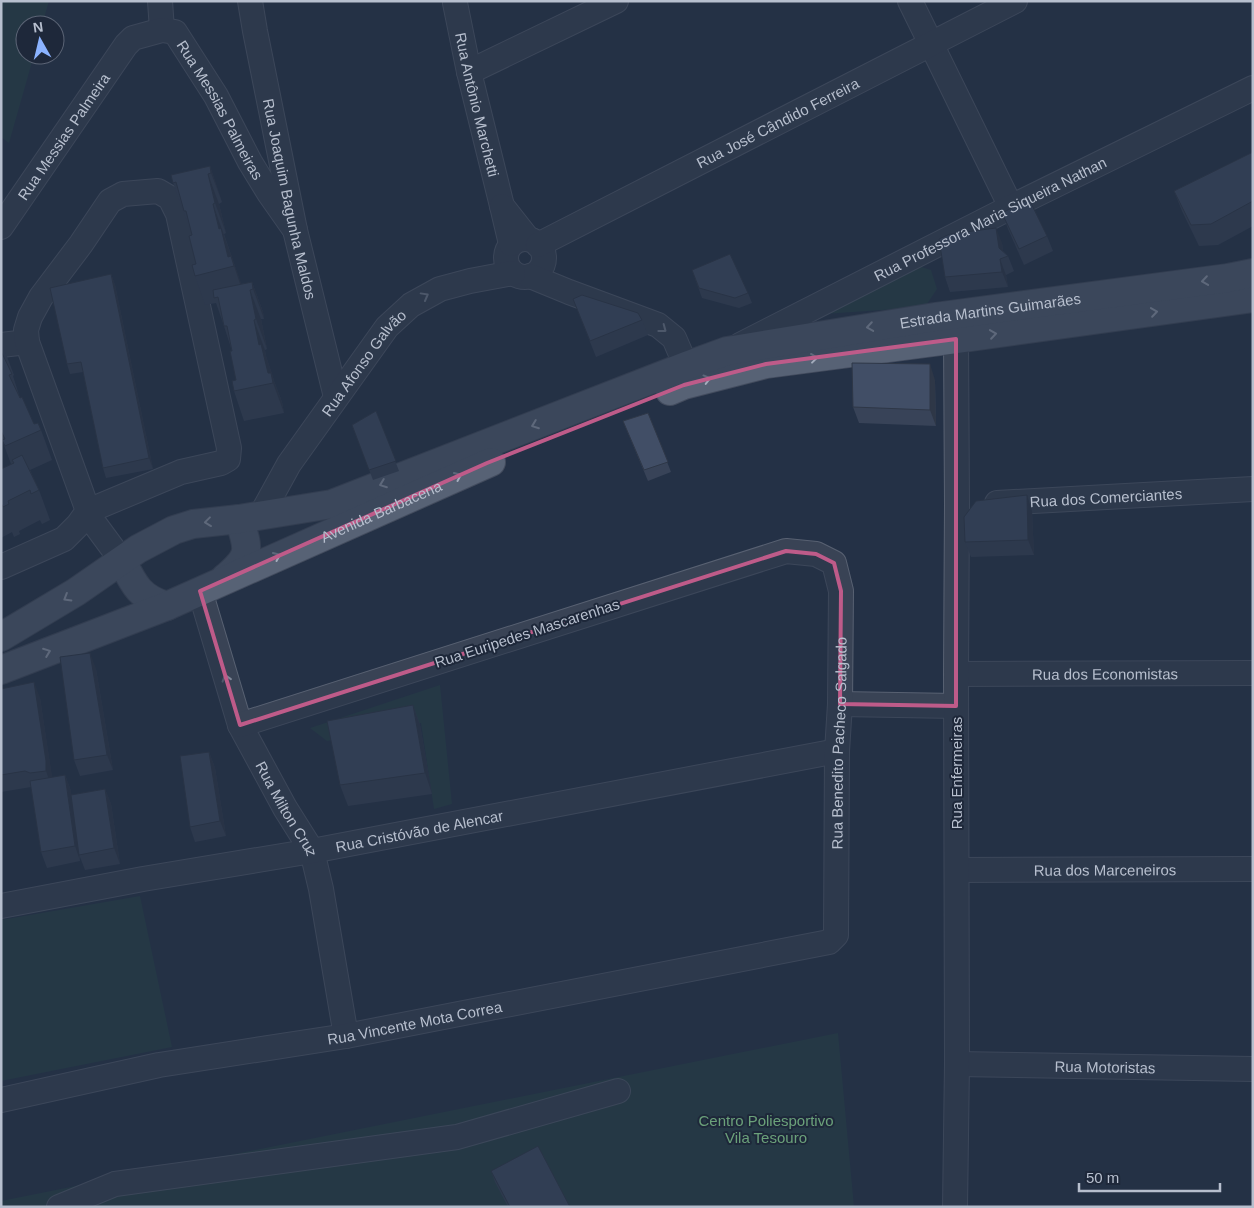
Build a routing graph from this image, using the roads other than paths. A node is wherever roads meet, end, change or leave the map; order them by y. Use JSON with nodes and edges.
{"nodes":[{"id":1,"x":160,"y":1,"type":"edge"},
{"id":2,"x":250,"y":1,"type":"edge"},
{"id":3,"x":616,"y":1,"type":"edge"},
{"id":4,"x":910,"y":1,"type":"edge"},
{"id":5,"x":1015,"y":1,"type":"edge"},
{"id":6,"x":455,"y":2,"type":"edge"},
{"id":7,"x":162,"y":30,"type":"junction"},
{"id":8,"x":932,"y":44,"type":"junction"},
{"id":9,"x":126,"y":45,"type":"joint"},
{"id":10,"x":469,"y":72,"type":"junction"},
{"id":11,"x":1253,"y":88,"type":"edge"},
{"id":12,"x":1011,"y":207,"type":"junction"},
{"id":13,"x":1,"y":227,"type":"edge"},
{"id":14,"x":295,"y":230,"type":"junction"},
{"id":15,"x":526,"y":243,"type":"junction"},
{"id":16,"x":1253,"y":273,"type":"edge"},
{"id":17,"x":522,"y":274,"type":"junction"},
{"id":18,"x":1253,"y":298,"type":"edge"},
{"id":19,"x":956,"y":339,"type":"junction"},
{"id":20,"x":27,"y":342,"type":"junction"},
{"id":21,"x":1,"y":345,"type":"edge"},
{"id":22,"x":727,"y":351,"type":"junction"},
{"id":23,"x":766,"y":364,"type":"joint"},
{"id":24,"x":686,"y":366,"type":"junction"},
{"id":25,"x":336,"y":397,"type":"junction"},
{"id":26,"x":1253,"y":489,"type":"edge"},
{"id":27,"x":957,"y":505,"type":"junction"},
{"id":28,"x":88,"y":511,"type":"junction"},
{"id":29,"x":250,"y":517,"type":"junction"},
{"id":30,"x":816,"y":554,"type":"joint"},
{"id":31,"x":122,"y":561,"type":"junction"},
{"id":32,"x":1,"y":567,"type":"edge"},
{"id":33,"x":211,"y":586,"type":"junction"},
{"id":34,"x":167,"y":606,"type":"junction"},
{"id":35,"x":1,"y":637,"type":"edge"},
{"id":36,"x":1,"y":670,"type":"edge"},
{"id":37,"x":1253,"y":673,"type":"edge"},
{"id":38,"x":956,"y":674,"type":"junction"},
{"id":39,"x":840,"y":704,"type":"junction"},
{"id":40,"x":956,"y":706,"type":"junction"},
{"id":41,"x":240,"y":725,"type":"junction"},
{"id":42,"x":837,"y":751,"type":"junction"},
{"id":43,"x":312,"y":851,"type":"junction"},
{"id":44,"x":1253,"y":869,"type":"edge"},
{"id":45,"x":957,"y":870,"type":"junction"},
{"id":46,"x":1,"y":906,"type":"edge"},
{"id":47,"x":829,"y":942,"type":"joint"},
{"id":48,"x":346,"y":1036,"type":"junction"},
{"id":49,"x":957,"y":1064,"type":"junction"},
{"id":50,"x":1253,"y":1069,"type":"edge"},
{"id":51,"x":618,"y":1091,"type":"dead end"},
{"id":52,"x":1,"y":1100,"type":"edge"},
{"id":53,"x":59,"y":1207,"type":"edge"},
{"id":54,"x":955,"y":1207,"type":"edge"}],
"edges":[{"from":1,"to":7,"type":"street"},
{"from":2,"to":14,"type":"street","name":"Rua Joaquim Bagunha Maldos"},
{"from":3,"to":10,"type":"street"},
{"from":4,"to":8,"type":"street"},
{"from":5,"to":8,"type":"street","name":"Rua José Cândido Ferreira"},
{"from":6,"to":10,"type":"street","name":"Rua Antônio Marchetti"},
{"from":7,"to":9,"type":"street","name":"Rua Messias Palmeiras"},
{"from":7,"to":14,"type":"street","name":"Rua Messias Palmeiras"},
{"from":8,"to":12,"type":"street"},
{"from":8,"to":15,"type":"street","name":"Rua José Cândido Ferreira"},
{"from":9,"to":13,"type":"street","name":"Rua Messias Palmeira"},
{"from":10,"to":15,"type":"street","name":"Rua Antônio Marchetti"},
{"from":11,"to":12,"type":"street","name":"Rua Professora Maria Siqueira Nathan"},
{"from":12,"to":22,"type":"street","name":"Rua Professora Maria Siqueira Nathan"},
{"from":14,"to":25,"type":"street","name":"Rua Joaquim Bagunha Maldos"},
{"from":15,"to":17,"type":"street"},
{"from":15,"to":17,"type":"street"},
{"from":16,"to":22,"type":"main road","name":"Estrada Martins Guimarães","one_way":true},
{"from":17,"to":24,"type":"street","one_way":true},
{"from":25,"to":17,"type":"street","name":"Rua Afonso Galvão","one_way":true},
{"from":19,"to":18,"type":"main road","name":"Estrada Martins Guimarães","one_way":true},
{"from":23,"to":19,"type":"main road","name":"Estrada Martins Guimarães","one_way":true},
{"from":19,"to":27,"type":"street","name":"Rua Enfermeiras"},
{"from":20,"to":21,"type":"street"},
{"from":20,"to":28,"type":"street"},
{"from":20,"to":28,"type":"street"},
{"from":22,"to":24,"type":"main road","name":"Avenida Barbacena"},
{"from":33,"to":23,"type":"main road","name":"Avenida Barbacena","one_way":true},
{"from":24,"to":29,"type":"main road","name":"Avenida Barbacena","one_way":true},
{"from":25,"to":29,"type":"street","name":"Rua Afonso Galvão"},
{"from":26,"to":27,"type":"street","name":"Rua dos Comerciantes"},
{"from":27,"to":38,"type":"street","name":"Rua Enfermeiras"},
{"from":28,"to":31,"type":"street"},
{"from":28,"to":32,"type":"street"},
{"from":29,"to":31,"type":"main road","name":"Avenida Barbacena","one_way":true},
{"from":29,"to":33,"type":"main road"},
{"from":30,"to":39,"type":"street","name":"Rua Benedito Pacheco Salgado"},
{"from":30,"to":41,"type":"street","name":"Rua Euripedes Mascarenhas"},
{"from":31,"to":34,"type":"main road"},
{"from":31,"to":35,"type":"main road","name":"Avenida Barbacena","one_way":true},
{"from":33,"to":34,"type":"main road","name":"Avenida Barbacena"},
{"from":41,"to":33,"type":"street","name":"Rua Milton Cruz","one_way":true},
{"from":36,"to":34,"type":"main road","name":"Avenida Barbacena","one_way":true},
{"from":37,"to":38,"type":"street","name":"Rua dos Economistas"},
{"from":38,"to":40,"type":"street","name":"Rua Enfermeiras"},
{"from":39,"to":40,"type":"street"},
{"from":39,"to":42,"type":"street","name":"Rua Benedito Pacheco Salgado"},
{"from":40,"to":45,"type":"street","name":"Rua Enfermeiras"},
{"from":41,"to":43,"type":"street","name":"Rua Milton Cruz"},
{"from":42,"to":43,"type":"street","name":"Rua Cristóvão de Alencar"},
{"from":42,"to":47,"type":"street","name":"Rua Benedito Pacheco Salgado"},
{"from":43,"to":46,"type":"street","name":"Rua Cristóvão de Alencar"},
{"from":43,"to":48,"type":"street","name":"Rua Milton Cruz"},
{"from":44,"to":45,"type":"street","name":"Rua dos Marceneiros"},
{"from":45,"to":49,"type":"street","name":"Rua Enfermeiras"},
{"from":47,"to":48,"type":"street","name":"Rua Vincente Mota Correa"},
{"from":48,"to":52,"type":"street","name":"Rua Vincente Mota Correa"},
{"from":49,"to":50,"type":"street","name":"Rua Motoristas"},
{"from":49,"to":54,"type":"street","name":"Rua Enfermeiras"},
{"from":51,"to":53,"type":"street"}]}
